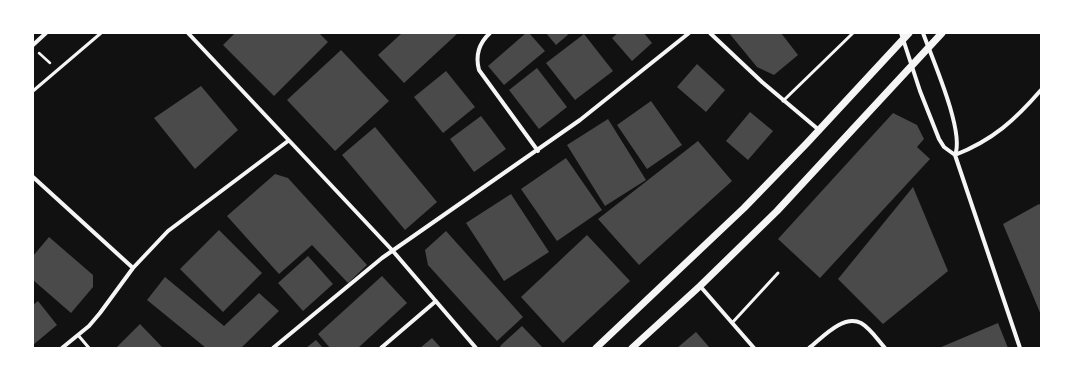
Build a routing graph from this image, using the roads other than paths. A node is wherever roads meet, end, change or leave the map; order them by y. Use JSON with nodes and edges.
{"nodes":[{"id":1,"x":46,"y":33,"type":"edge"},
{"id":2,"x":101,"y":33,"type":"edge"},
{"id":3,"x":188,"y":33,"type":"edge"},
{"id":4,"x":490,"y":33,"type":"edge"},
{"id":5,"x":689,"y":33,"type":"edge"},
{"id":6,"x":710,"y":33,"type":"edge"},
{"id":7,"x":854,"y":33,"type":"edge"},
{"id":8,"x":909,"y":33,"type":"edge"},
{"id":9,"x":922,"y":33,"type":"edge"},
{"id":10,"x":942,"y":33,"type":"edge"},
{"id":11,"x":902,"y":36,"type":"edge"},
{"id":12,"x":33,"y":45,"type":"edge"},
{"id":13,"x":928,"y":48,"type":"junction"},
{"id":14,"x":912,"y":66,"type":"junction"},
{"id":15,"x":1041,"y":90,"type":"edge"},
{"id":16,"x":33,"y":91,"type":"edge"},
{"id":17,"x":783,"y":101,"type":"junction"},
{"id":18,"x":819,"y":130,"type":"junction"},
{"id":19,"x":288,"y":141,"type":"junction"},
{"id":20,"x":538,"y":151,"type":"junction"},
{"id":21,"x":955,"y":155,"type":"junction"},
{"id":22,"x":33,"y":177,"type":"edge"},
{"id":23,"x":392,"y":250,"type":"junction"},
{"id":24,"x":133,"y":268,"type":"junction"},
{"id":25,"x":778,"y":273,"type":"dead end"},
{"id":26,"x":700,"y":286,"type":"junction"},
{"id":27,"x":436,"y":301,"type":"junction"},
{"id":28,"x":732,"y":323,"type":"junction"},
{"id":29,"x":78,"y":335,"type":"junction"},
{"id":30,"x":62,"y":348,"type":"edge"},
{"id":31,"x":89,"y":348,"type":"edge"},
{"id":32,"x":273,"y":348,"type":"edge"},
{"id":33,"x":381,"y":348,"type":"edge"},
{"id":34,"x":476,"y":348,"type":"edge"},
{"id":35,"x":596,"y":348,"type":"edge"},
{"id":36,"x":632,"y":348,"type":"edge"},
{"id":37,"x":754,"y":348,"type":"edge"},
{"id":38,"x":809,"y":348,"type":"edge"},
{"id":39,"x":884,"y":348,"type":"edge"},
{"id":40,"x":1020,"y":348,"type":"edge"}],
"edges":[{"from":1,"to":12,"type":"street"},
{"from":2,"to":16,"type":"lane"},
{"from":3,"to":19,"type":"street"},
{"from":4,"to":20,"type":"street"},
{"from":5,"to":20,"type":"street"},
{"from":6,"to":17,"type":"street"},
{"from":7,"to":17,"type":"lane"},
{"from":8,"to":11,"type":"street"},
{"from":9,"to":13,"type":"street"},
{"from":10,"to":13,"type":"street"},
{"from":11,"to":14,"type":"street"},
{"from":11,"to":18,"type":"street"},
{"from":13,"to":14,"type":"street"},
{"from":13,"to":21,"type":"street"},
{"from":14,"to":21,"type":"street"},
{"from":14,"to":26,"type":"street"},
{"from":15,"to":21,"type":"street"},
{"from":17,"to":18,"type":"street"},
{"from":18,"to":35,"type":"street"},
{"from":19,"to":23,"type":"street"},
{"from":19,"to":24,"type":"street"},
{"from":20,"to":23,"type":"street"},
{"from":21,"to":40,"type":"street"},
{"from":22,"to":24,"type":"street"},
{"from":23,"to":27,"type":"street"},
{"from":23,"to":32,"type":"street"},
{"from":24,"to":29,"type":"street"},
{"from":25,"to":28,"type":"lane"},
{"from":26,"to":28,"type":"street"},
{"from":26,"to":36,"type":"street"},
{"from":27,"to":33,"type":"street"},
{"from":27,"to":34,"type":"street"},
{"from":28,"to":37,"type":"street"},
{"from":29,"to":30,"type":"street"},
{"from":29,"to":31,"type":"lane"},
{"from":38,"to":39,"type":"street"}]}
